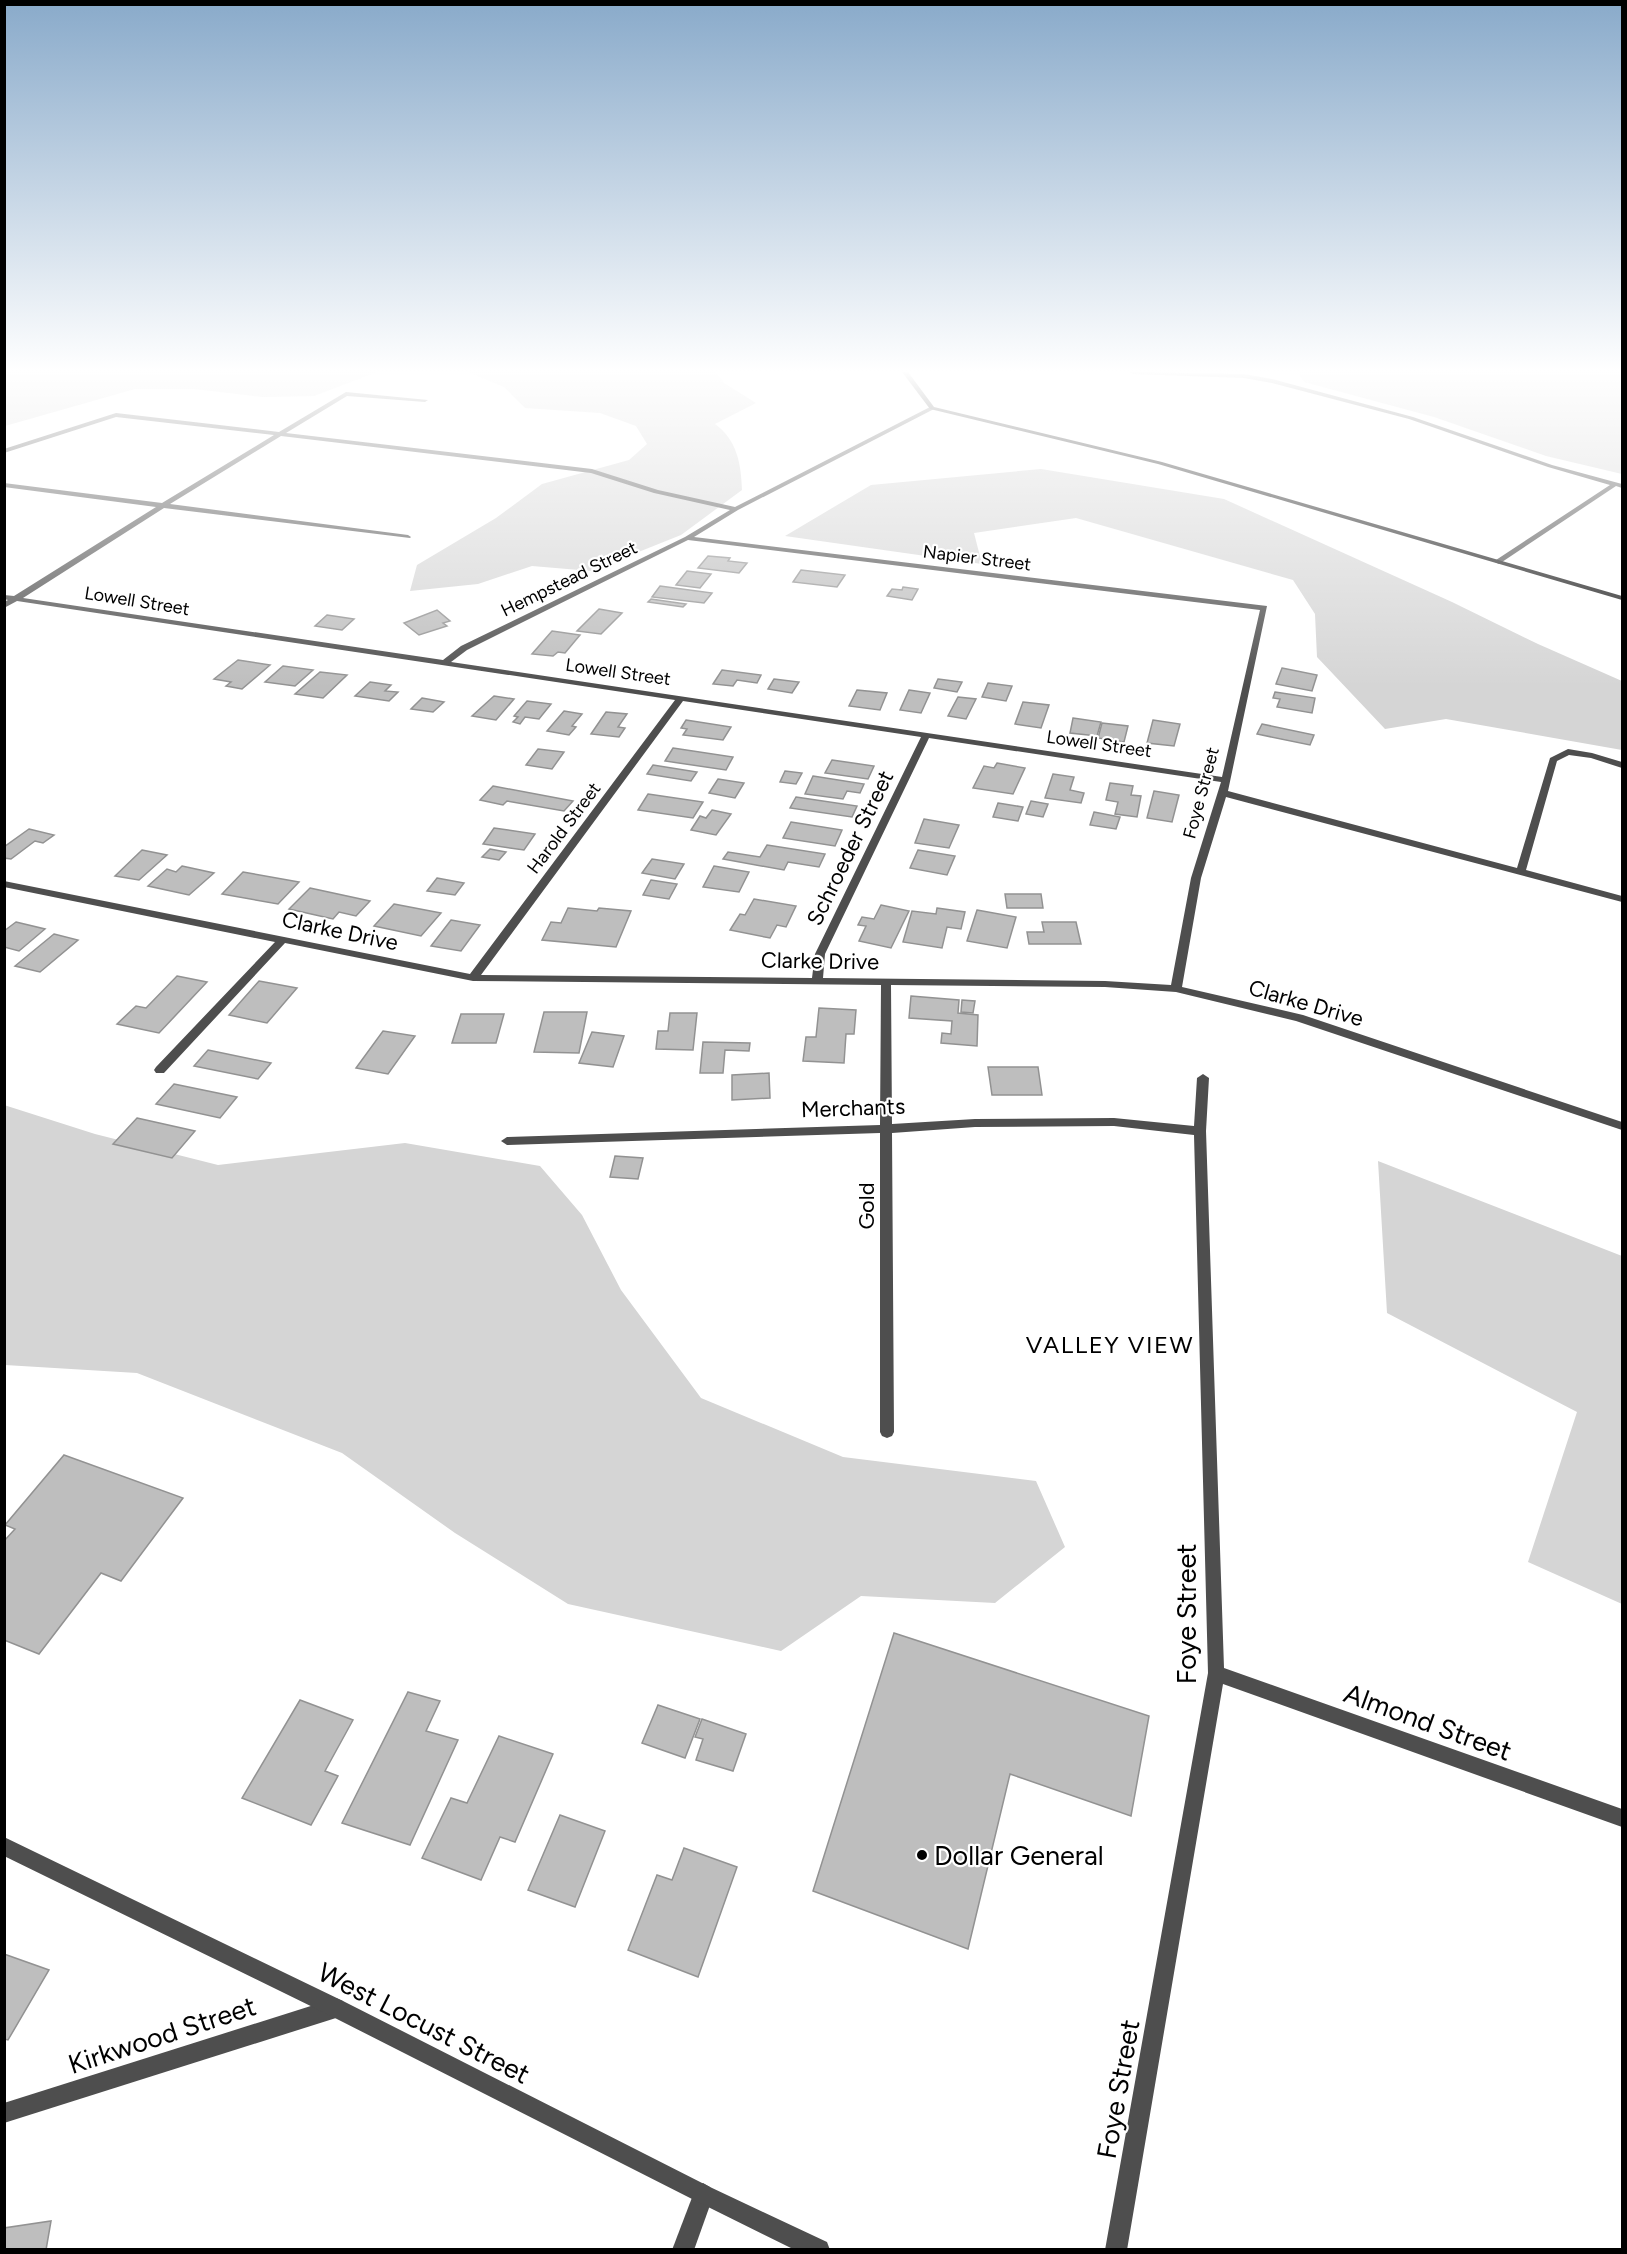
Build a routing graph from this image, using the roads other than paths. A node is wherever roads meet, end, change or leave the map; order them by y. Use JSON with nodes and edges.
{"nodes":[{"id":1,"x":209,"y":477,"type":"edge"},
{"id":2,"x":611,"y":477,"type":"edge"},
{"id":3,"x":798,"y":477,"type":"edge"},
{"id":4,"x":1209,"y":477,"type":"edge"},
{"id":5,"x":1591,"y":477,"type":"edge"},
{"id":6,"x":4,"y":485,"type":"edge"},
{"id":7,"x":1619,"y":485,"type":"edge"},
{"id":8,"x":162,"y":506,"type":"junction"},
{"id":9,"x":736,"y":509,"type":"junction"},
{"id":10,"x":408,"y":537,"type":"dead end"},
{"id":11,"x":687,"y":538,"type":"junction"},
{"id":12,"x":1499,"y":561,"type":"junction"},
{"id":13,"x":4,"y":597,"type":"edge"},
{"id":14,"x":1623,"y":598,"type":"edge"},
{"id":15,"x":16,"y":599,"type":"junction"},
{"id":16,"x":4,"y":606,"type":"edge"},
{"id":17,"x":1264,"y":608,"type":"joint"},
{"id":18,"x":443,"y":664,"type":"junction"},
{"id":19,"x":681,"y":698,"type":"junction"},
{"id":20,"x":926,"y":735,"type":"junction"},
{"id":21,"x":1623,"y":765,"type":"edge"},
{"id":22,"x":1227,"y":780,"type":"junction"},
{"id":23,"x":1223,"y":793,"type":"junction"},
{"id":24,"x":1521,"y":871,"type":"junction"},
{"id":25,"x":4,"y":884,"type":"edge"},
{"id":26,"x":1623,"y":899,"type":"edge"},
{"id":27,"x":283,"y":939,"type":"junction"},
{"id":28,"x":473,"y":978,"type":"junction"},
{"id":29,"x":817,"y":980,"type":"junction"},
{"id":30,"x":886,"y":981,"type":"junction"},
{"id":31,"x":1176,"y":989,"type":"junction"},
{"id":32,"x":160,"y":1070,"type":"dead end"},
{"id":33,"x":1203,"y":1078,"type":"dead end"},
{"id":34,"x":1623,"y":1126,"type":"edge"},
{"id":35,"x":888,"y":1129,"type":"junction"},
{"id":36,"x":1200,"y":1131,"type":"junction"},
{"id":37,"x":507,"y":1141,"type":"dead end"},
{"id":38,"x":887,"y":1432,"type":"dead end"},
{"id":39,"x":1216,"y":1673,"type":"junction"},
{"id":40,"x":1623,"y":1818,"type":"edge"},
{"id":41,"x":4,"y":1846,"type":"edge"},
{"id":42,"x":336,"y":2008,"type":"junction"},
{"id":43,"x":4,"y":2113,"type":"edge"},
{"id":44,"x":703,"y":2194,"type":"junction"},
{"id":45,"x":683,"y":2250,"type":"edge"},
{"id":46,"x":819,"y":2250,"type":"edge"},
{"id":47,"x":1116,"y":2250,"type":"edge"}],
"edges":[{"from":1,"to":8,"type":"street"},
{"from":2,"to":9,"type":"street"},
{"from":3,"to":9,"type":"street","name":"Hempstead Street"},
{"from":4,"to":12,"type":"main road"},
{"from":5,"to":7,"type":"street"},
{"from":6,"to":8,"type":"street"},
{"from":7,"to":12,"type":"street"},
{"from":8,"to":10,"type":"street"},
{"from":8,"to":15,"type":"street"},
{"from":9,"to":11,"type":"street","name":"Hempstead Street"},
{"from":11,"to":17,"type":"street","name":"Napier Street"},
{"from":11,"to":18,"type":"street","name":"Hempstead Street"},
{"from":12,"to":14,"type":"main road"},
{"from":13,"to":15,"type":"street","name":"Lowell Street"},
{"from":15,"to":16,"type":"street"},
{"from":15,"to":18,"type":"street","name":"Lowell Street"},
{"from":17,"to":22,"type":"street","name":"Foye Street"},
{"from":18,"to":19,"type":"street","name":"Lowell Street"},
{"from":19,"to":20,"type":"street","name":"Lowell Street"},
{"from":19,"to":28,"type":"street","name":"Harold Street"},
{"from":20,"to":22,"type":"street","name":"Lowell Street"},
{"from":20,"to":29,"type":"street","name":"Schroeder Street"},
{"from":21,"to":24,"type":"street"},
{"from":22,"to":23,"type":"street","name":"Foye Street"},
{"from":23,"to":24,"type":"street"},
{"from":23,"to":31,"type":"street","name":"Foye Street"},
{"from":24,"to":26,"type":"street"},
{"from":25,"to":27,"type":"street","name":"Clarke Drive"},
{"from":27,"to":28,"type":"street","name":"Clarke Drive"},
{"from":27,"to":32,"type":"street"},
{"from":28,"to":29,"type":"street","name":"Clarke Drive"},
{"from":29,"to":30,"type":"street","name":"Clarke Drive"},
{"from":30,"to":31,"type":"street","name":"Clarke Drive"},
{"from":30,"to":35,"type":"street","name":"Gold"},
{"from":31,"to":34,"type":"street","name":"Clarke Drive"},
{"from":33,"to":36,"type":"street","name":"Foye Street"},
{"from":35,"to":36,"type":"street","name":"Merchants"},
{"from":35,"to":37,"type":"street","name":"Merchants"},
{"from":35,"to":38,"type":"street","name":"Gold"},
{"from":36,"to":39,"type":"street","name":"Foye Street"},
{"from":39,"to":40,"type":"street","name":"Almond Street"},
{"from":39,"to":47,"type":"street","name":"Foye Street"},
{"from":41,"to":42,"type":"street","name":"West Locust Street"},
{"from":42,"to":43,"type":"street","name":"Kirkwood Street"},
{"from":42,"to":44,"type":"street","name":"West Locust Street"},
{"from":44,"to":45,"type":"street"},
{"from":44,"to":46,"type":"street","name":"West Locust Street"}]}
